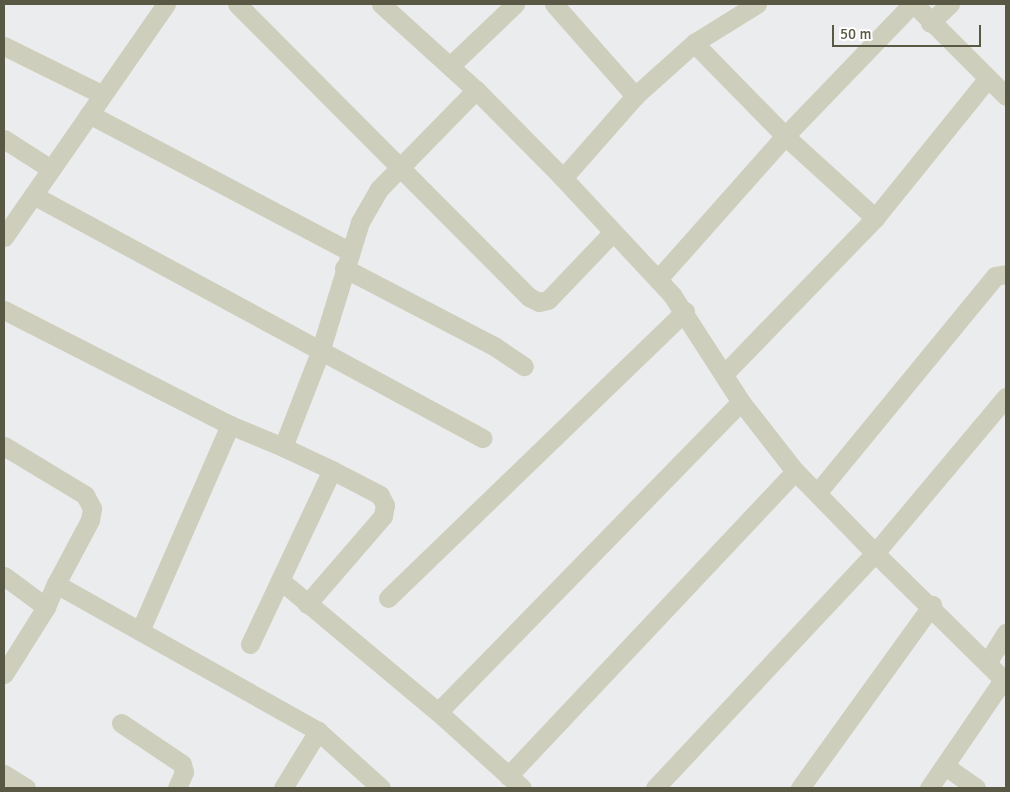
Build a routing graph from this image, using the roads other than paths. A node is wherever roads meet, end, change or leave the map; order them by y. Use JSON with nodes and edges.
{"nodes":[{"id":1,"x":166,"y":4,"type":"edge"},
{"id":2,"x":237,"y":4,"type":"edge"},
{"id":3,"x":380,"y":4,"type":"edge"},
{"id":4,"x":515,"y":4,"type":"edge"},
{"id":5,"x":554,"y":4,"type":"edge"},
{"id":6,"x":757,"y":4,"type":"edge"},
{"id":7,"x":913,"y":4,"type":"edge"},
{"id":8,"x":950,"y":4,"type":"edge"},
{"id":9,"x":930,"y":23,"type":"junction"},
{"id":10,"x":694,"y":43,"type":"junction"},
{"id":11,"x":4,"y":46,"type":"edge"},
{"id":12,"x":450,"y":66,"type":"junction"},
{"id":13,"x":987,"y":79,"type":"junction"},
{"id":14,"x":476,"y":90,"type":"junction"},
{"id":15,"x":103,"y":95,"type":"junction"},
{"id":16,"x":635,"y":96,"type":"junction"},
{"id":17,"x":1006,"y":96,"type":"edge"},
{"id":18,"x":89,"y":114,"type":"junction"},
{"id":19,"x":785,"y":136,"type":"junction"},
{"id":20,"x":4,"y":138,"type":"edge"},
{"id":21,"x":400,"y":168,"type":"junction"},
{"id":22,"x":51,"y":169,"type":"junction"},
{"id":23,"x":563,"y":178,"type":"junction"},
{"id":24,"x":33,"y":195,"type":"junction"},
{"id":25,"x":875,"y":218,"type":"junction"},
{"id":26,"x":613,"y":232,"type":"junction"},
{"id":27,"x":4,"y":237,"type":"edge"},
{"id":28,"x":346,"y":260,"type":"junction"},
{"id":29,"x":1006,"y":274,"type":"edge"},
{"id":30,"x":658,"y":279,"type":"junction"},
{"id":31,"x":4,"y":310,"type":"edge"},
{"id":32,"x":686,"y":311,"type":"junction"},
{"id":33,"x":320,"y":352,"type":"junction"},
{"id":34,"x":524,"y":366,"type":"dead end"},
{"id":35,"x":724,"y":374,"type":"junction"},
{"id":36,"x":1006,"y":397,"type":"edge"},
{"id":37,"x":741,"y":402,"type":"junction"},
{"id":38,"x":230,"y":425,"type":"junction"},
{"id":39,"x":482,"y":438,"type":"dead end"},
{"id":40,"x":4,"y":446,"type":"edge"},
{"id":41,"x":283,"y":447,"type":"junction"},
{"id":42,"x":332,"y":470,"type":"junction"},
{"id":43,"x":795,"y":471,"type":"junction"},
{"id":44,"x":817,"y":493,"type":"junction"},
{"id":45,"x":875,"y":552,"type":"junction"},
{"id":46,"x":4,"y":576,"type":"edge"},
{"id":47,"x":280,"y":580,"type":"junction"},
{"id":48,"x":56,"y":584,"type":"junction"},
{"id":49,"x":388,"y":598,"type":"dead end"},
{"id":50,"x":307,"y":604,"type":"junction"},
{"id":51,"x":932,"y":605,"type":"junction"},
{"id":52,"x":46,"y":607,"type":"junction"},
{"id":53,"x":140,"y":631,"type":"junction"},
{"id":54,"x":1006,"y":633,"type":"edge"},
{"id":55,"x":250,"y":644,"type":"dead end"},
{"id":56,"x":987,"y":662,"type":"junction"},
{"id":57,"x":6,"y":668,"type":"edge"},
{"id":58,"x":1005,"y":681,"type":"edge"},
{"id":59,"x":438,"y":712,"type":"junction"},
{"id":60,"x":121,"y":724,"type":"dead end"},
{"id":61,"x":318,"y":731,"type":"junction"},
{"id":62,"x":945,"y":766,"type":"junction"},
{"id":63,"x":4,"y":774,"type":"edge"},
{"id":64,"x":515,"y":782,"type":"edge"},
{"id":65,"x":26,"y":788,"type":"edge"},
{"id":66,"x":177,"y":788,"type":"edge"},
{"id":67,"x":283,"y":788,"type":"edge"},
{"id":68,"x":381,"y":788,"type":"edge"},
{"id":69,"x":655,"y":788,"type":"edge"},
{"id":70,"x":800,"y":788,"type":"edge"},
{"id":71,"x":930,"y":788,"type":"edge"},
{"id":72,"x":976,"y":788,"type":"edge"}],
"edges":[{"from":1,"to":15,"type":"street"},
{"from":2,"to":21,"type":"street"},
{"from":3,"to":12,"type":"street"},
{"from":4,"to":12,"type":"street"},
{"from":5,"to":16,"type":"street"},
{"from":6,"to":10,"type":"street"},
{"from":7,"to":9,"type":"street"},
{"from":7,"to":19,"type":"street"},
{"from":8,"to":9,"type":"street"},
{"from":9,"to":13,"type":"street"},
{"from":10,"to":16,"type":"street"},
{"from":10,"to":19,"type":"street"},
{"from":11,"to":15,"type":"street"},
{"from":12,"to":14,"type":"street"},
{"from":13,"to":17,"type":"street"},
{"from":13,"to":25,"type":"street"},
{"from":14,"to":21,"type":"street"},
{"from":14,"to":23,"type":"street"},
{"from":15,"to":18,"type":"street"},
{"from":16,"to":23,"type":"street"},
{"from":18,"to":22,"type":"street"},
{"from":18,"to":28,"type":"street"},
{"from":19,"to":25,"type":"street"},
{"from":19,"to":30,"type":"street"},
{"from":20,"to":22,"type":"street"},
{"from":21,"to":26,"type":"street"},
{"from":21,"to":28,"type":"street"},
{"from":22,"to":24,"type":"street"},
{"from":23,"to":26,"type":"street"},
{"from":24,"to":27,"type":"street"},
{"from":24,"to":33,"type":"street"},
{"from":25,"to":35,"type":"street"},
{"from":26,"to":30,"type":"street"},
{"from":28,"to":33,"type":"street"},
{"from":28,"to":34,"type":"street"},
{"from":29,"to":44,"type":"street"},
{"from":30,"to":32,"type":"street"},
{"from":31,"to":38,"type":"street"},
{"from":32,"to":35,"type":"street"},
{"from":32,"to":49,"type":"street"},
{"from":33,"to":39,"type":"street"},
{"from":33,"to":41,"type":"street"},
{"from":35,"to":37,"type":"street"},
{"from":36,"to":45,"type":"street"},
{"from":37,"to":43,"type":"street"},
{"from":37,"to":59,"type":"street"},
{"from":38,"to":41,"type":"street"},
{"from":38,"to":53,"type":"street"},
{"from":40,"to":48,"type":"street"},
{"from":41,"to":42,"type":"street"},
{"from":42,"to":47,"type":"street"},
{"from":42,"to":50,"type":"street"},
{"from":43,"to":44,"type":"street"},
{"from":43,"to":64,"type":"street"},
{"from":44,"to":45,"type":"street"},
{"from":45,"to":51,"type":"street"},
{"from":45,"to":69,"type":"street"},
{"from":46,"to":52,"type":"street"},
{"from":47,"to":50,"type":"street"},
{"from":47,"to":55,"type":"street"},
{"from":48,"to":52,"type":"street"},
{"from":48,"to":53,"type":"street"},
{"from":50,"to":59,"type":"street"},
{"from":51,"to":56,"type":"street"},
{"from":51,"to":70,"type":"street"},
{"from":52,"to":57,"type":"street"},
{"from":53,"to":61,"type":"street"},
{"from":54,"to":56,"type":"street"},
{"from":56,"to":58,"type":"street"},
{"from":58,"to":62,"type":"street"},
{"from":59,"to":64,"type":"street"},
{"from":60,"to":66,"type":"street"},
{"from":61,"to":67,"type":"street"},
{"from":61,"to":68,"type":"street"},
{"from":62,"to":71,"type":"street"},
{"from":62,"to":72,"type":"street"},
{"from":63,"to":65,"type":"street"}]}
